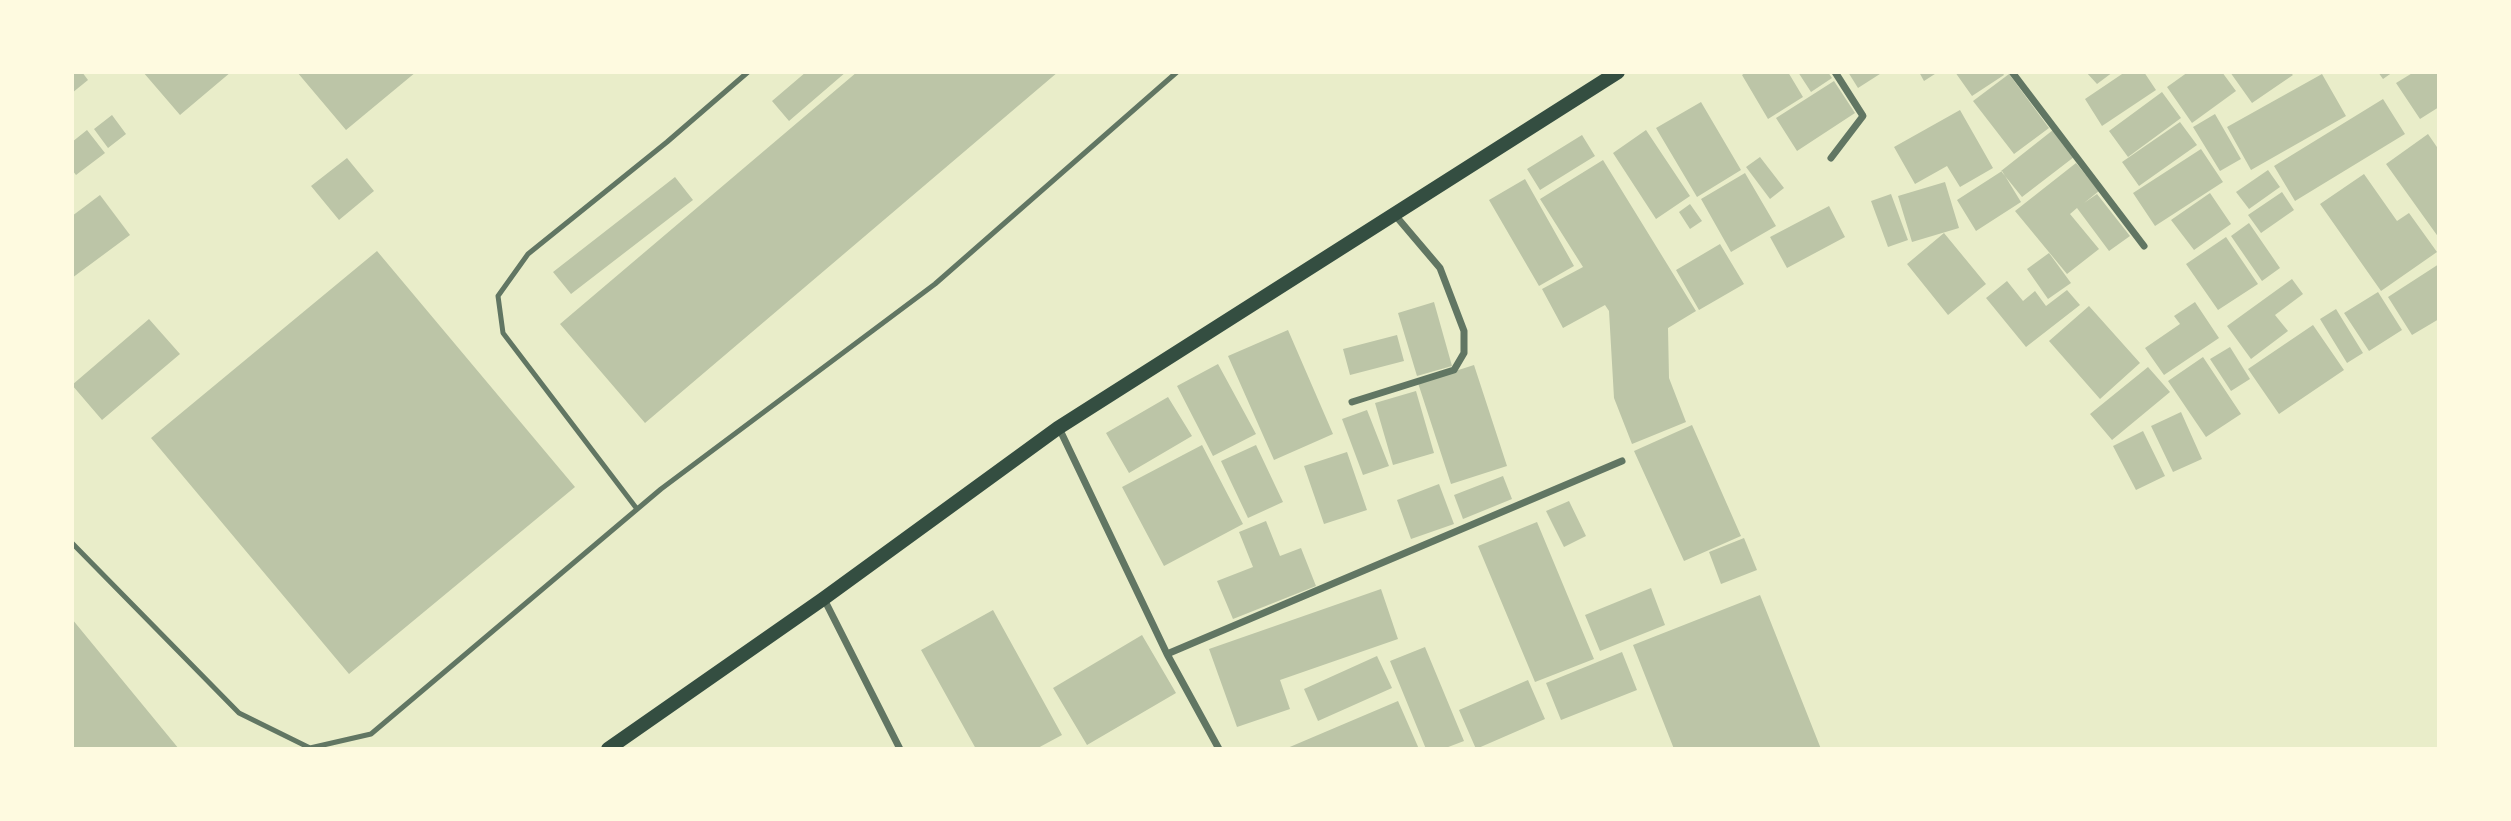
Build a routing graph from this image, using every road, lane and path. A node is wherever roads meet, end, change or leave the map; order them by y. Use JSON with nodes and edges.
{"nodes":[{"id":1,"x":748,"y":72,"type":"edge"},
{"id":2,"x":1177,"y":72,"type":"edge"},
{"id":3,"x":1618,"y":72,"type":"edge"},
{"id":4,"x":1835,"y":72,"type":"edge"},
{"id":5,"x":2011,"y":72,"type":"edge"},
{"id":6,"x":1831,"y":158,"type":"dead end"},
{"id":7,"x":1394,"y":214,"type":"junction"},
{"id":8,"x":2144,"y":246,"type":"dead end"},
{"id":9,"x":1352,"y":402,"type":"dead end"},
{"id":10,"x":1058,"y":428,"type":"junction"},
{"id":11,"x":1622,"y":461,"type":"dead end"},
{"id":12,"x":637,"y":509,"type":"junction"},
{"id":13,"x":72,"y":543,"type":"edge"},
{"id":14,"x":823,"y":598,"type":"junction"},
{"id":15,"x":1167,"y":654,"type":"junction"},
{"id":16,"x":608,"y":749,"type":"edge"},
{"id":17,"x":900,"y":749,"type":"edge"},
{"id":18,"x":1219,"y":749,"type":"edge"}],
"edges":[{"from":1,"to":12,"type":"lane"},
{"from":2,"to":12,"type":"lane"},
{"from":3,"to":7,"type":"main road"},
{"from":4,"to":6,"type":"street"},
{"from":5,"to":8,"type":"street"},
{"from":7,"to":9,"type":"street"},
{"from":7,"to":10,"type":"main road"},
{"from":10,"to":14,"type":"main road"},
{"from":10,"to":15,"type":"street"},
{"from":11,"to":15,"type":"street"},
{"from":12,"to":13,"type":"lane"},
{"from":14,"to":16,"type":"main road"},
{"from":14,"to":17,"type":"street"},
{"from":15,"to":18,"type":"street"}]}
